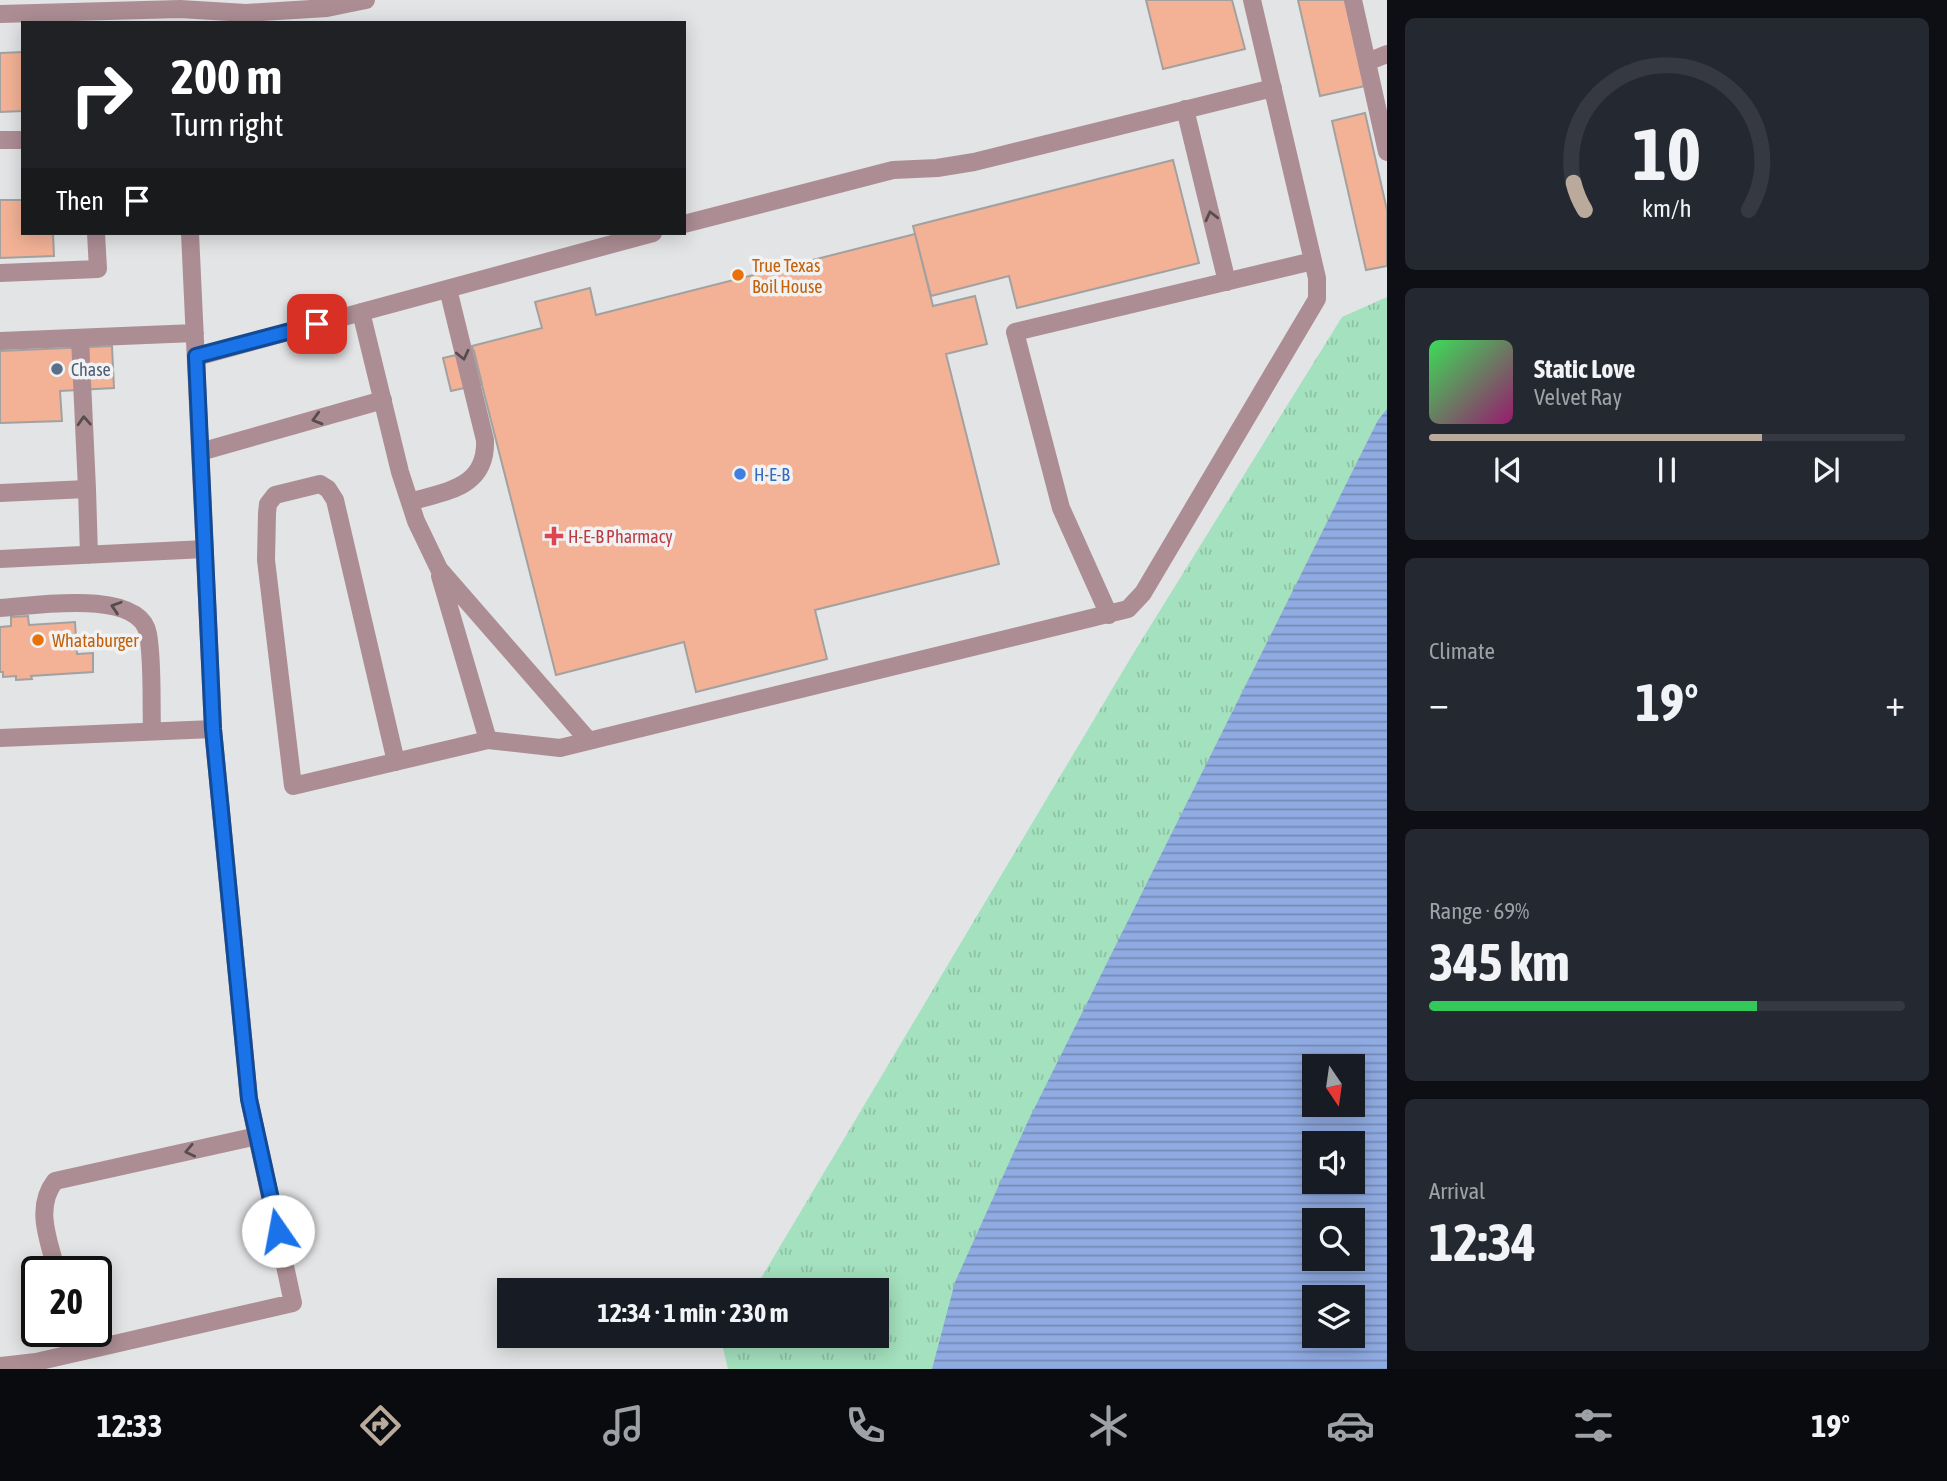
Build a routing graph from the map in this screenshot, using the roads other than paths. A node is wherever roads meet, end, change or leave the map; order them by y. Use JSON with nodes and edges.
{"nodes":[{"id":1,"x":366,"y":0,"type":"edge"},
{"id":2,"x":1252,"y":0,"type":"edge"},
{"id":3,"x":1357,"y":2,"type":"edge"},
{"id":4,"x":180,"y":10,"type":"edge"},
{"id":5,"x":84,"y":11,"type":"edge"},
{"id":6,"x":0,"y":14,"type":"edge"},
{"id":7,"x":1387,"y":54,"type":"edge"},
{"id":8,"x":1367,"y":62,"type":"junction"},
{"id":9,"x":1273,"y":88,"type":"junction"},
{"id":10,"x":1185,"y":109,"type":"junction"},
{"id":11,"x":21,"y":139,"type":"edge"},
{"id":12,"x":0,"y":140,"type":"edge"},
{"id":13,"x":1387,"y":152,"type":"edge"},
{"id":14,"x":686,"y":223,"type":"edge"},
{"id":15,"x":96,"y":235,"type":"edge"},
{"id":16,"x":190,"y":235,"type":"edge"},
{"id":17,"x":646,"y":235,"type":"edge"},
{"id":18,"x":1313,"y":261,"type":"junction"},
{"id":19,"x":0,"y":273,"type":"edge"},
{"id":20,"x":1227,"y":282,"type":"junction"},
{"id":21,"x":448,"y":289,"type":"junction"},
{"id":22,"x":361,"y":312,"type":"junction"},
{"id":23,"x":195,"y":333,"type":"junction"},
{"id":24,"x":80,"y":338,"type":"junction"},
{"id":25,"x":0,"y":341,"type":"edge"},
{"id":26,"x":196,"y":356,"type":"junction"},
{"id":27,"x":383,"y":400,"type":"junction"},
{"id":28,"x":200,"y":452,"type":"junction"},
{"id":29,"x":86,"y":489,"type":"junction"},
{"id":30,"x":0,"y":493,"type":"edge"},
{"id":31,"x":410,"y":502,"type":"junction"},
{"id":32,"x":205,"y":549,"type":"junction"},
{"id":33,"x":89,"y":555,"type":"junction"},
{"id":34,"x":0,"y":559,"type":"edge"},
{"id":35,"x":439,"y":569,"type":"junction"},
{"id":36,"x":0,"y":608,"type":"edge"},
{"id":37,"x":1109,"y":615,"type":"junction"},
{"id":38,"x":213,"y":729,"type":"junction"},
{"id":39,"x":152,"y":731,"type":"junction"},
{"id":40,"x":0,"y":738,"type":"edge"},
{"id":41,"x":488,"y":740,"type":"junction"},
{"id":42,"x":589,"y":741,"type":"junction"},
{"id":43,"x":396,"y":762,"type":"junction"},
{"id":44,"x":257,"y":1136,"type":"junction"},
{"id":45,"x":53,"y":1256,"type":"edge"},
{"id":46,"x":76,"y":1347,"type":"edge"},
{"id":47,"x":78,"y":1352,"type":"junction"},
{"id":48,"x":0,"y":1366,"type":"edge"}],
"edges":[{"from":1,"to":4,"type":"lane"},
{"from":2,"to":9,"type":"lane"},
{"from":3,"to":8,"type":"lane"},
{"from":4,"to":5,"type":"lane"},
{"from":5,"to":6,"type":"lane"},
{"from":7,"to":8,"type":"lane"},
{"from":8,"to":13,"type":"lane"},
{"from":9,"to":10,"type":"lane"},
{"from":9,"to":18,"type":"lane"},
{"from":10,"to":14,"type":"lane"},
{"from":20,"to":10,"type":"lane","one_way":true},
{"from":11,"to":12,"type":"lane"},
{"from":15,"to":19,"type":"lane"},
{"from":16,"to":23,"type":"lane"},
{"from":17,"to":21,"type":"lane"},
{"from":18,"to":20,"type":"lane"},
{"from":18,"to":37,"type":"lane"},
{"from":20,"to":37,"type":"lane"},
{"from":21,"to":22,"type":"lane"},
{"from":21,"to":31,"type":"lane","one_way":true},
{"from":22,"to":26,"type":"lane"},
{"from":22,"to":27,"type":"lane"},
{"from":23,"to":24,"type":"lane"},
{"from":23,"to":26,"type":"lane"},
{"from":24,"to":25,"type":"lane"},
{"from":29,"to":24,"type":"lane","one_way":true},
{"from":26,"to":28,"type":"lane"},
{"from":27,"to":28,"type":"lane","one_way":true},
{"from":27,"to":31,"type":"lane"},
{"from":28,"to":32,"type":"lane"},
{"from":29,"to":30,"type":"lane"},
{"from":29,"to":33,"type":"lane"},
{"from":31,"to":35,"type":"lane"},
{"from":32,"to":33,"type":"lane"},
{"from":32,"to":38,"type":"lane"},
{"from":33,"to":34,"type":"lane"},
{"from":35,"to":41,"type":"lane"},
{"from":35,"to":42,"type":"lane"},
{"from":39,"to":36,"type":"lane","one_way":true},
{"from":37,"to":42,"type":"lane"},
{"from":38,"to":39,"type":"lane"},
{"from":38,"to":44,"type":"lane"},
{"from":39,"to":40,"type":"lane"},
{"from":41,"to":42,"type":"lane"},
{"from":41,"to":43,"type":"lane"},
{"from":43,"to":43,"type":"lane"},
{"from":44,"to":45,"type":"lane","one_way":true},
{"from":44,"to":47,"type":"lane"},
{"from":46,"to":47,"type":"lane"},
{"from":47,"to":48,"type":"lane"}]}
